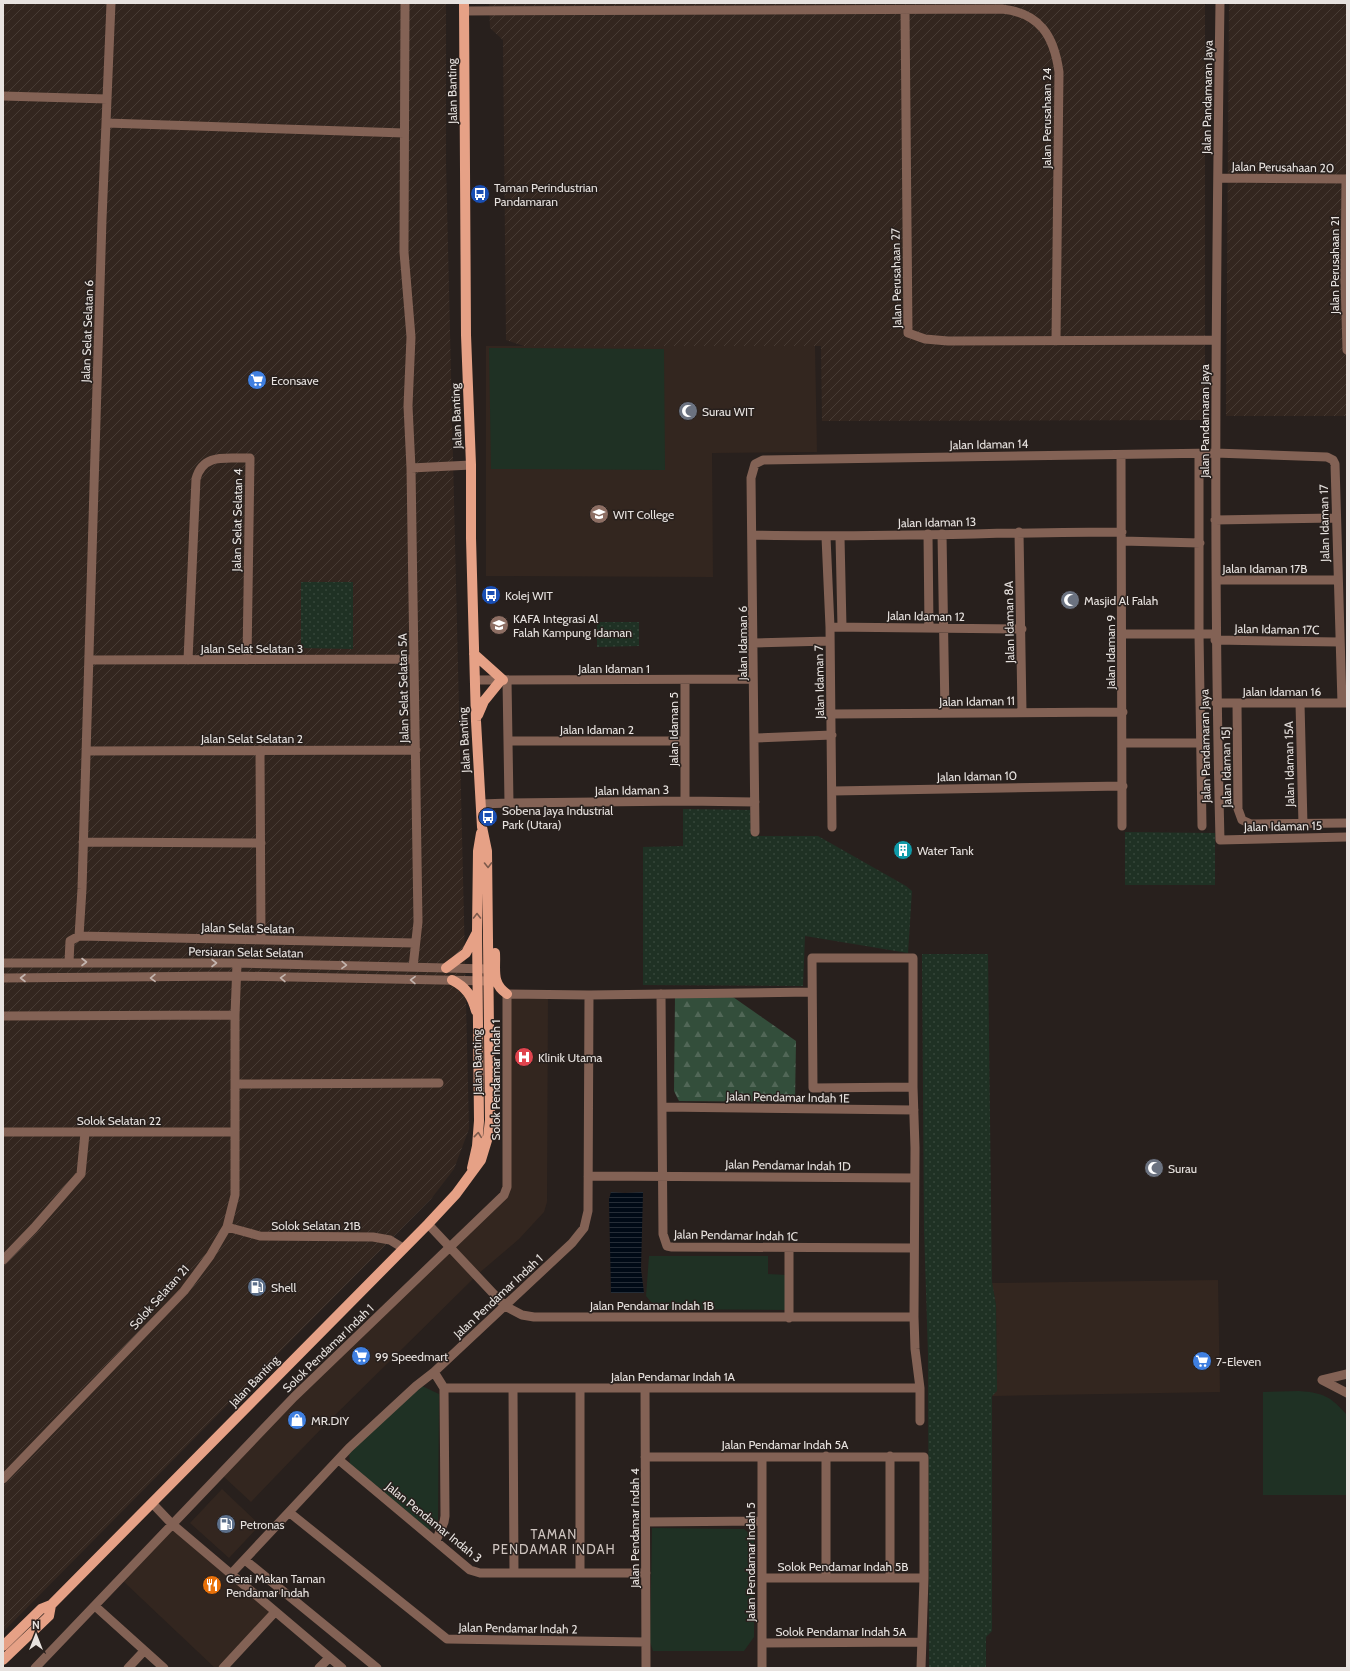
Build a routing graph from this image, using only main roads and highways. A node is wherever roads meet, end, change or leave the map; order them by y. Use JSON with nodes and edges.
{"nodes":[{"id":1,"x":464,"y":7,"type":"edge"},
{"id":2,"x":474,"y":654,"type":"junction"},
{"id":3,"x":476,"y":721,"type":"junction"},
{"id":4,"x":482,"y":827,"type":"junction"},
{"id":5,"x":489,"y":930,"type":"junction"},
{"id":6,"x":477,"y":931,"type":"junction"},
{"id":7,"x":446,"y":968,"type":"road end"},
{"id":8,"x":452,"y":980,"type":"road end"},
{"id":9,"x":507,"y":994,"type":"road end"},
{"id":10,"x":479,"y":1020,"type":"junction"},
{"id":11,"x":471,"y":1173,"type":"junction"},
{"id":12,"x":51,"y":1605,"type":"junction"},
{"id":13,"x":3,"y":1646,"type":"edge"},
{"id":14,"x":3,"y":1660,"type":"edge"}],
"edges":[{"from":1,"to":2,"type":"main road","name":"Jalan Banting"},
{"from":2,"to":3,"type":"main road","name":"Jalan Banting"},
{"from":2,"to":3,"type":"main road"},
{"from":3,"to":4,"type":"main road","name":"Jalan Banting"},
{"from":4,"to":5,"type":"main road","name":"Jalan Banting","one_way":true},
{"from":6,"to":4,"type":"main road","name":"Jalan Banting","one_way":true},
{"from":5,"to":9,"type":"main road"},
{"from":5,"to":11,"type":"main road","name":"Jalan Banting"},
{"from":6,"to":7,"type":"main road"},
{"from":6,"to":10,"type":"main road","name":"Jalan Banting"},
{"from":8,"to":10,"type":"main road"},
{"from":11,"to":10,"type":"main road","name":"Jalan Banting","one_way":true},
{"from":11,"to":12,"type":"main road","name":"Jalan Banting"},
{"from":12,"to":13,"type":"main road","name":"Jalan Banting"},
{"from":12,"to":14,"type":"main road","name":"Jalan Banting"}]}
